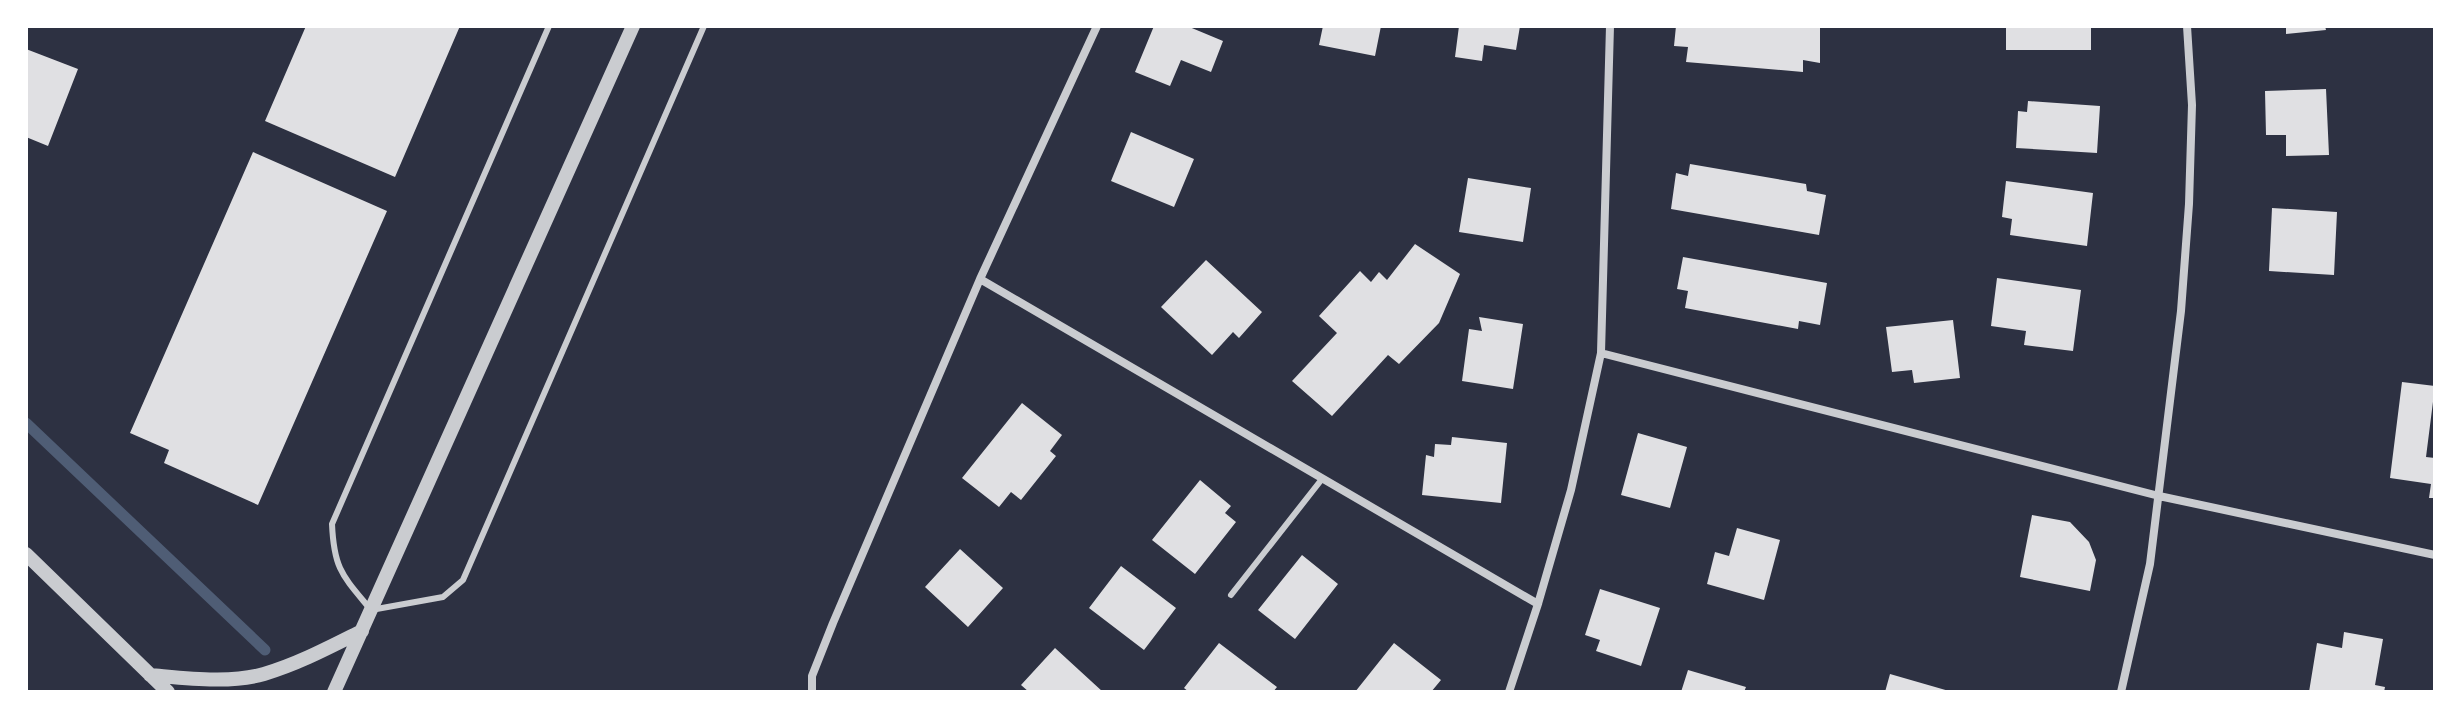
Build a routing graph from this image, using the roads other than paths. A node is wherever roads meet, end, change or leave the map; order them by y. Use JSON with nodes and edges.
{"nodes":[{"id":1,"x":549,"y":26,"type":"edge"},
{"id":2,"x":633,"y":26,"type":"edge"},
{"id":3,"x":704,"y":26,"type":"edge"},
{"id":4,"x":1097,"y":26,"type":"edge"},
{"id":5,"x":1610,"y":26,"type":"edge"},
{"id":6,"x":2187,"y":26,"type":"edge"},
{"id":7,"x":980,"y":279,"type":"junction"},
{"id":8,"x":1601,"y":353,"type":"junction"},
{"id":9,"x":1322,"y":479,"type":"junction"},
{"id":10,"x":2159,"y":496,"type":"junction"},
{"id":11,"x":26,"y":554,"type":"edge"},
{"id":12,"x":2435,"y":555,"type":"edge"},
{"id":13,"x":1231,"y":595,"type":"dead end"},
{"id":14,"x":1538,"y":604,"type":"junction"},
{"id":15,"x":371,"y":610,"type":"junction"},
{"id":16,"x":362,"y":631,"type":"junction"},
{"id":17,"x":150,"y":675,"type":"junction"},
{"id":18,"x":168,"y":692,"type":"edge"},
{"id":19,"x":334,"y":692,"type":"edge"},
{"id":20,"x":812,"y":692,"type":"edge"},
{"id":21,"x":1509,"y":692,"type":"edge"},
{"id":22,"x":2121,"y":692,"type":"edge"}],
"edges":[{"from":1,"to":15,"type":"lane"},
{"from":2,"to":15,"type":"street"},
{"from":3,"to":15,"type":"lane"},
{"from":4,"to":7,"type":"street"},
{"from":5,"to":8,"type":"street"},
{"from":6,"to":10,"type":"street"},
{"from":7,"to":9,"type":"street"},
{"from":7,"to":20,"type":"street"},
{"from":8,"to":10,"type":"street"},
{"from":8,"to":14,"type":"street"},
{"from":9,"to":13,"type":"lane"},
{"from":9,"to":14,"type":"street"},
{"from":10,"to":12,"type":"street"},
{"from":10,"to":22,"type":"street"},
{"from":11,"to":17,"type":"street"},
{"from":14,"to":21,"type":"street"},
{"from":15,"to":16,"type":"street"},
{"from":16,"to":17,"type":"street"},
{"from":16,"to":19,"type":"street"},
{"from":17,"to":18,"type":"street"}]}
